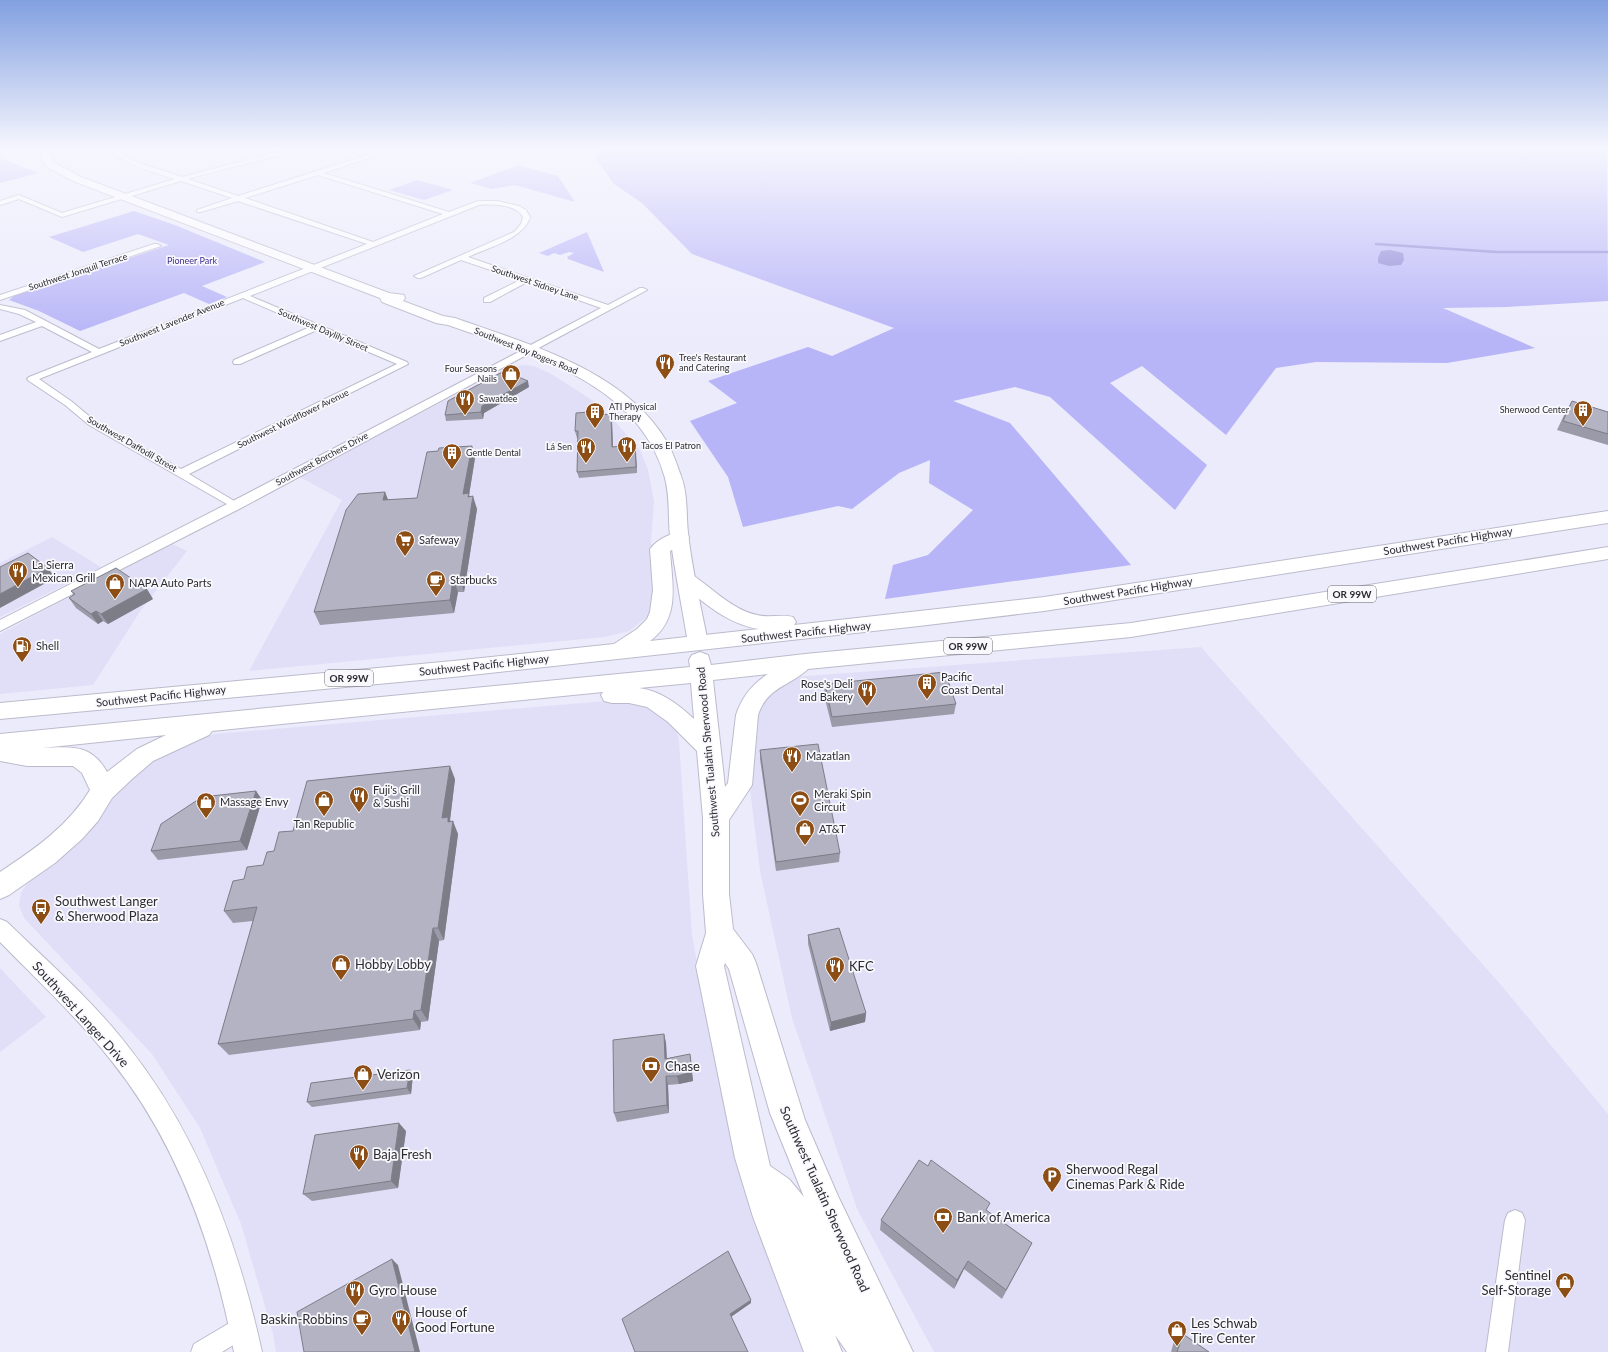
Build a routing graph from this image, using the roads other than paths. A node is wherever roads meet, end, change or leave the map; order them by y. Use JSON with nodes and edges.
{"nodes":[{"id":1,"x":55,"y":212,"type":"edge"},
{"id":2,"x":72,"y":212,"type":"edge"},
{"id":3,"x":163,"y":212,"type":"edge"},
{"id":4,"x":280,"y":212,"type":"edge"},
{"id":5,"x":443,"y":212,"type":"edge"},
{"id":6,"x":454,"y":212,"type":"edge"},
{"id":7,"x":524,"y":212,"type":"edge"},
{"id":8,"x":449,"y":214,"type":"junction"},
{"id":9,"x":373,"y":244,"type":"junction"},
{"id":10,"x":157,"y":246,"type":"dead end"},
{"id":11,"x":461,"y":257,"type":"junction"},
{"id":12,"x":312,"y":268,"type":"junction"},
{"id":13,"x":418,"y":276,"type":"dead end"},
{"id":14,"x":526,"y":280,"type":"junction"},
{"id":15,"x":643,"y":290,"type":"dead end"},
{"id":16,"x":242,"y":295,"type":"junction"},
{"id":17,"x":0,"y":298,"type":"edge"},
{"id":18,"x":487,"y":300,"type":"dead end"},
{"id":19,"x":0,"y":307,"type":"edge"},
{"id":20,"x":608,"y":308,"type":"junction"},
{"id":21,"x":42,"y":323,"type":"junction"},
{"id":22,"x":316,"y":327,"type":"junction"},
{"id":23,"x":0,"y":338,"type":"edge"},
{"id":24,"x":528,"y":350,"type":"junction"},
{"id":25,"x":98,"y":352,"type":"junction"},
{"id":26,"x":237,"y":362,"type":"dead end"},
{"id":27,"x":404,"y":364,"type":"joint"},
{"id":28,"x":32,"y":379,"type":"joint"},
{"id":29,"x":182,"y":473,"type":"junction"},
{"id":30,"x":236,"y":505,"type":"junction"},
{"id":31,"x":1608,"y":517,"type":"edge"},
{"id":32,"x":680,"y":537,"type":"junction"},
{"id":33,"x":1608,"y":553,"type":"edge"},
{"id":34,"x":687,"y":580,"type":"junction"},
{"id":35,"x":919,"y":619,"type":"junction"},
{"id":36,"x":0,"y":626,"type":"edge"},
{"id":37,"x":698,"y":643,"type":"junction"},
{"id":38,"x":619,"y":651,"type":"junction"},
{"id":39,"x":805,"y":662,"type":"junction"},
{"id":40,"x":701,"y":674,"type":"junction"},
{"id":41,"x":446,"y":699,"type":"junction"},
{"id":42,"x":0,"y":711,"type":"edge"},
{"id":43,"x":218,"y":721,"type":"junction"},
{"id":44,"x":0,"y":743,"type":"edge"},
{"id":45,"x":708,"y":747,"type":"junction"},
{"id":46,"x":0,"y":752,"type":"edge"},
{"id":47,"x":103,"y":791,"type":"junction"},
{"id":48,"x":716,"y":818,"type":"junction"},
{"id":49,"x":0,"y":888,"type":"edge"},
{"id":50,"x":0,"y":928,"type":"edge"},
{"id":51,"x":720,"y":933,"type":"junction"},
{"id":52,"x":757,"y":1177,"type":"junction"},
{"id":53,"x":1515,"y":1220,"type":"dead end"},
{"id":54,"x":244,"y":1326,"type":"junction"},
{"id":55,"x":202,"y":1352,"type":"edge"},
{"id":56,"x":248,"y":1352,"type":"edge"},
{"id":57,"x":823,"y":1352,"type":"edge"},
{"id":58,"x":870,"y":1352,"type":"edge"},
{"id":59,"x":894,"y":1352,"type":"edge"},
{"id":60,"x":1498,"y":1352,"type":"edge"}],
"edges":[{"from":1,"to":2,"type":"street"},
{"from":3,"to":12,"type":"main road","name":"Southwest Roy Rogers Road"},
{"from":4,"to":9,"type":"street"},
{"from":5,"to":8,"type":"street"},
{"from":6,"to":8,"type":"street","name":"Southwest Lavender Avenue"},
{"from":7,"to":11,"type":"street","name":"Southwest Lavender Avenue"},
{"from":8,"to":9,"type":"street","name":"Southwest Lavender Avenue"},
{"from":9,"to":12,"type":"street","name":"Southwest Lavender Avenue"},
{"from":10,"to":17,"type":"street","name":"Southwest Jonquil Terrace"},
{"from":11,"to":13,"type":"street"},
{"from":11,"to":14,"type":"street","name":"Southwest Sidney Lane"},
{"from":12,"to":16,"type":"street","name":"Southwest Lavender Avenue"},
{"from":12,"to":24,"type":"main road","name":"Southwest Roy Rogers Road"},
{"from":14,"to":18,"type":"street"},
{"from":14,"to":20,"type":"street","name":"Southwest Sidney Lane"},
{"from":15,"to":20,"type":"street","name":"Southwest Borchers Drive"},
{"from":16,"to":22,"type":"street","name":"Southwest Daylily Street"},
{"from":16,"to":25,"type":"street","name":"Southwest Lavender Avenue"},
{"from":19,"to":21,"type":"street"},
{"from":20,"to":24,"type":"street","name":"Southwest Borchers Drive"},
{"from":21,"to":23,"type":"street"},
{"from":21,"to":25,"type":"street"},
{"from":22,"to":26,"type":"street"},
{"from":22,"to":27,"type":"street","name":"Southwest Daylily Street"},
{"from":24,"to":30,"type":"street","name":"Southwest Borchers Drive"},
{"from":24,"to":32,"type":"main road","name":"Southwest Roy Rogers Road"},
{"from":25,"to":28,"type":"street","name":"Southwest Lavender Avenue"},
{"from":27,"to":29,"type":"street","name":"Southwest Windflower Avenue"},
{"from":28,"to":29,"type":"street","name":"Southwest Daffodil Street"},
{"from":29,"to":30,"type":"street","name":"Southwest Daffodil Street"},
{"from":30,"to":36,"type":"street","name":"Southwest Borchers Drive"},
{"from":31,"to":35,"type":"highway","name":"Southwest Pacific Highway","number":"OR 99W"},
{"from":32,"to":34,"type":"main road","name":"Southwest Roy Rogers Road"},
{"from":32,"to":38,"type":"highway"},
{"from":33,"to":39,"type":"highway","number":"OR 99W"},
{"from":34,"to":35,"type":"highway"},
{"from":34,"to":37,"type":"main road","name":"Southwest Roy Rogers Road"},
{"from":35,"to":37,"type":"highway","name":"Southwest Pacific Highway","number":"OR 99W"},
{"from":37,"to":38,"type":"highway","name":"Southwest Pacific Highway","number":"OR 99W"},
{"from":37,"to":40,"type":"highway","name":"Southwest Tualatin Sherwood Road"},
{"from":38,"to":42,"type":"highway","name":"Southwest Pacific Highway","number":"OR 99W"},
{"from":39,"to":40,"type":"highway","number":"OR 99W"},
{"from":39,"to":48,"type":"highway"},
{"from":40,"to":41,"type":"highway","number":"OR 99W"},
{"from":40,"to":45,"type":"highway","name":"Southwest Tualatin Sherwood Road"},
{"from":41,"to":43,"type":"highway","number":"OR 99W"},
{"from":41,"to":45,"type":"highway"},
{"from":43,"to":44,"type":"highway","number":"OR 99W"},
{"from":43,"to":47,"type":"highway"},
{"from":45,"to":48,"type":"highway","name":"Southwest Tualatin Sherwood Road"},
{"from":46,"to":47,"type":"highway"},
{"from":47,"to":49,"type":"highway"},
{"from":48,"to":51,"type":"highway","name":"Southwest Tualatin Sherwood Road"},
{"from":50,"to":54,"type":"street","name":"Southwest Langer Drive"},
{"from":51,"to":52,"type":"highway","name":"Southwest Tualatin Sherwood Road"},
{"from":51,"to":59,"type":"highway","name":"Southwest Tualatin Sherwood Road"},
{"from":52,"to":57,"type":"highway","name":"Southwest Tualatin Sherwood Road"},
{"from":52,"to":58,"type":"highway"},
{"from":53,"to":60,"type":"street"},
{"from":54,"to":55,"type":"street"},
{"from":54,"to":56,"type":"street","name":"Southwest Langer Drive"}]}
